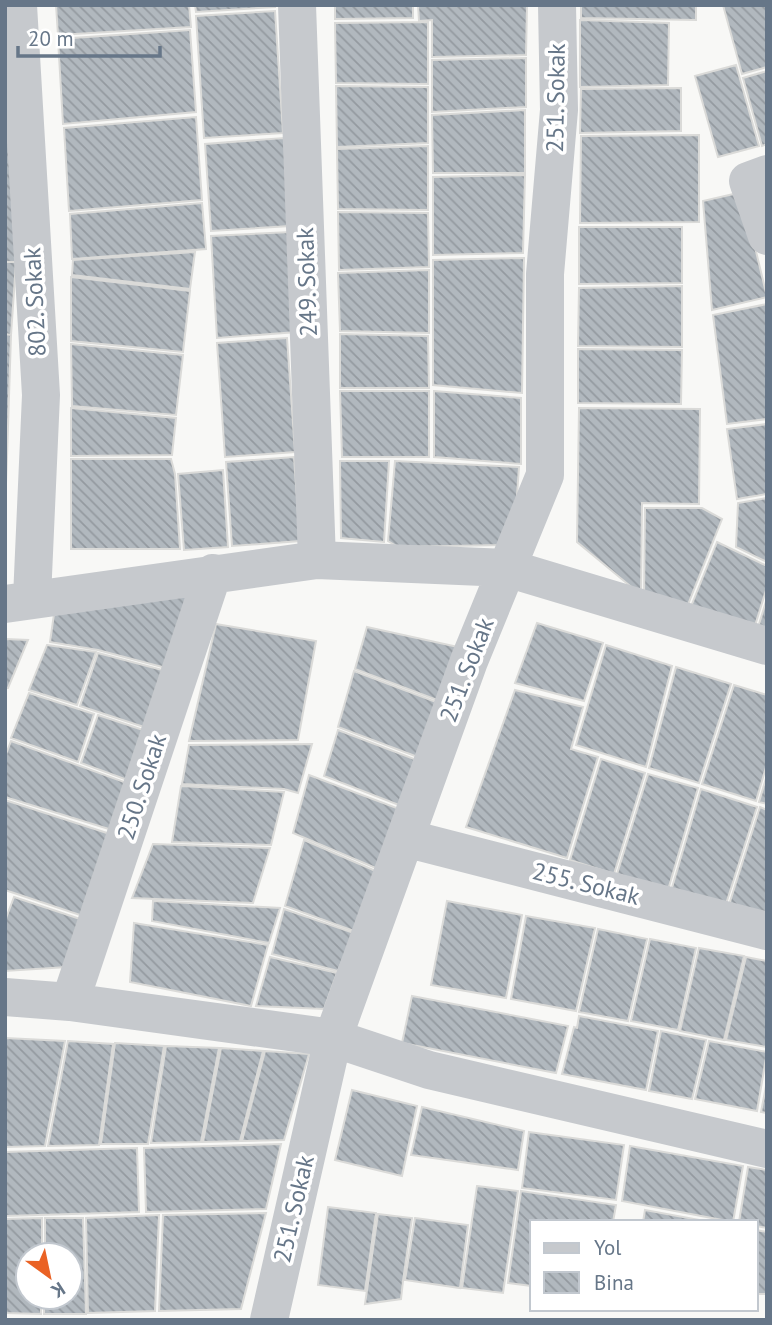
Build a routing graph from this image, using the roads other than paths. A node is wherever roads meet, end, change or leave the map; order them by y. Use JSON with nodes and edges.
{"nodes":[{"id":1,"x":18,"y":5,"type":"edge"},
{"id":2,"x":297,"y":5,"type":"edge"},
{"id":3,"x":557,"y":5,"type":"edge"},
{"id":4,"x":767,"y":174,"type":"edge"},
{"id":5,"x":767,"y":236,"type":"edge"},
{"id":6,"x":317,"y":560,"type":"junction"},
{"id":7,"x":507,"y":568,"type":"junction"},
{"id":8,"x":213,"y":573,"type":"junction"},
{"id":9,"x":19,"y":601,"type":"edge"},
{"id":10,"x":767,"y":646,"type":"edge"},
{"id":11,"x":405,"y":838,"type":"junction"},
{"id":12,"x":767,"y":931,"type":"edge"},
{"id":13,"x":5,"y":997,"type":"edge"},
{"id":14,"x":70,"y":1002,"type":"junction"},
{"id":15,"x":333,"y":1038,"type":"junction"},
{"id":16,"x":767,"y":1149,"type":"edge"},
{"id":17,"x":269,"y":1320,"type":"edge"}],
"edges":[{"from":1,"to":9,"type":"street","name":"802. Sokak"},
{"from":2,"to":6,"type":"street","name":"249. Sokak"},
{"from":3,"to":7,"type":"street","name":"251. Sokak"},
{"from":4,"to":5,"type":"street"},
{"from":6,"to":7,"type":"street"},
{"from":6,"to":8,"type":"street"},
{"from":7,"to":10,"type":"street"},
{"from":7,"to":11,"type":"street","name":"251. Sokak"},
{"from":8,"to":9,"type":"street"},
{"from":8,"to":14,"type":"street","name":"250. Sokak"},
{"from":11,"to":12,"type":"street","name":"255. Sokak"},
{"from":11,"to":15,"type":"street","name":"251. Sokak"},
{"from":13,"to":14,"type":"street"},
{"from":14,"to":15,"type":"street"},
{"from":15,"to":16,"type":"street"},
{"from":15,"to":17,"type":"street","name":"251. Sokak"}]}
